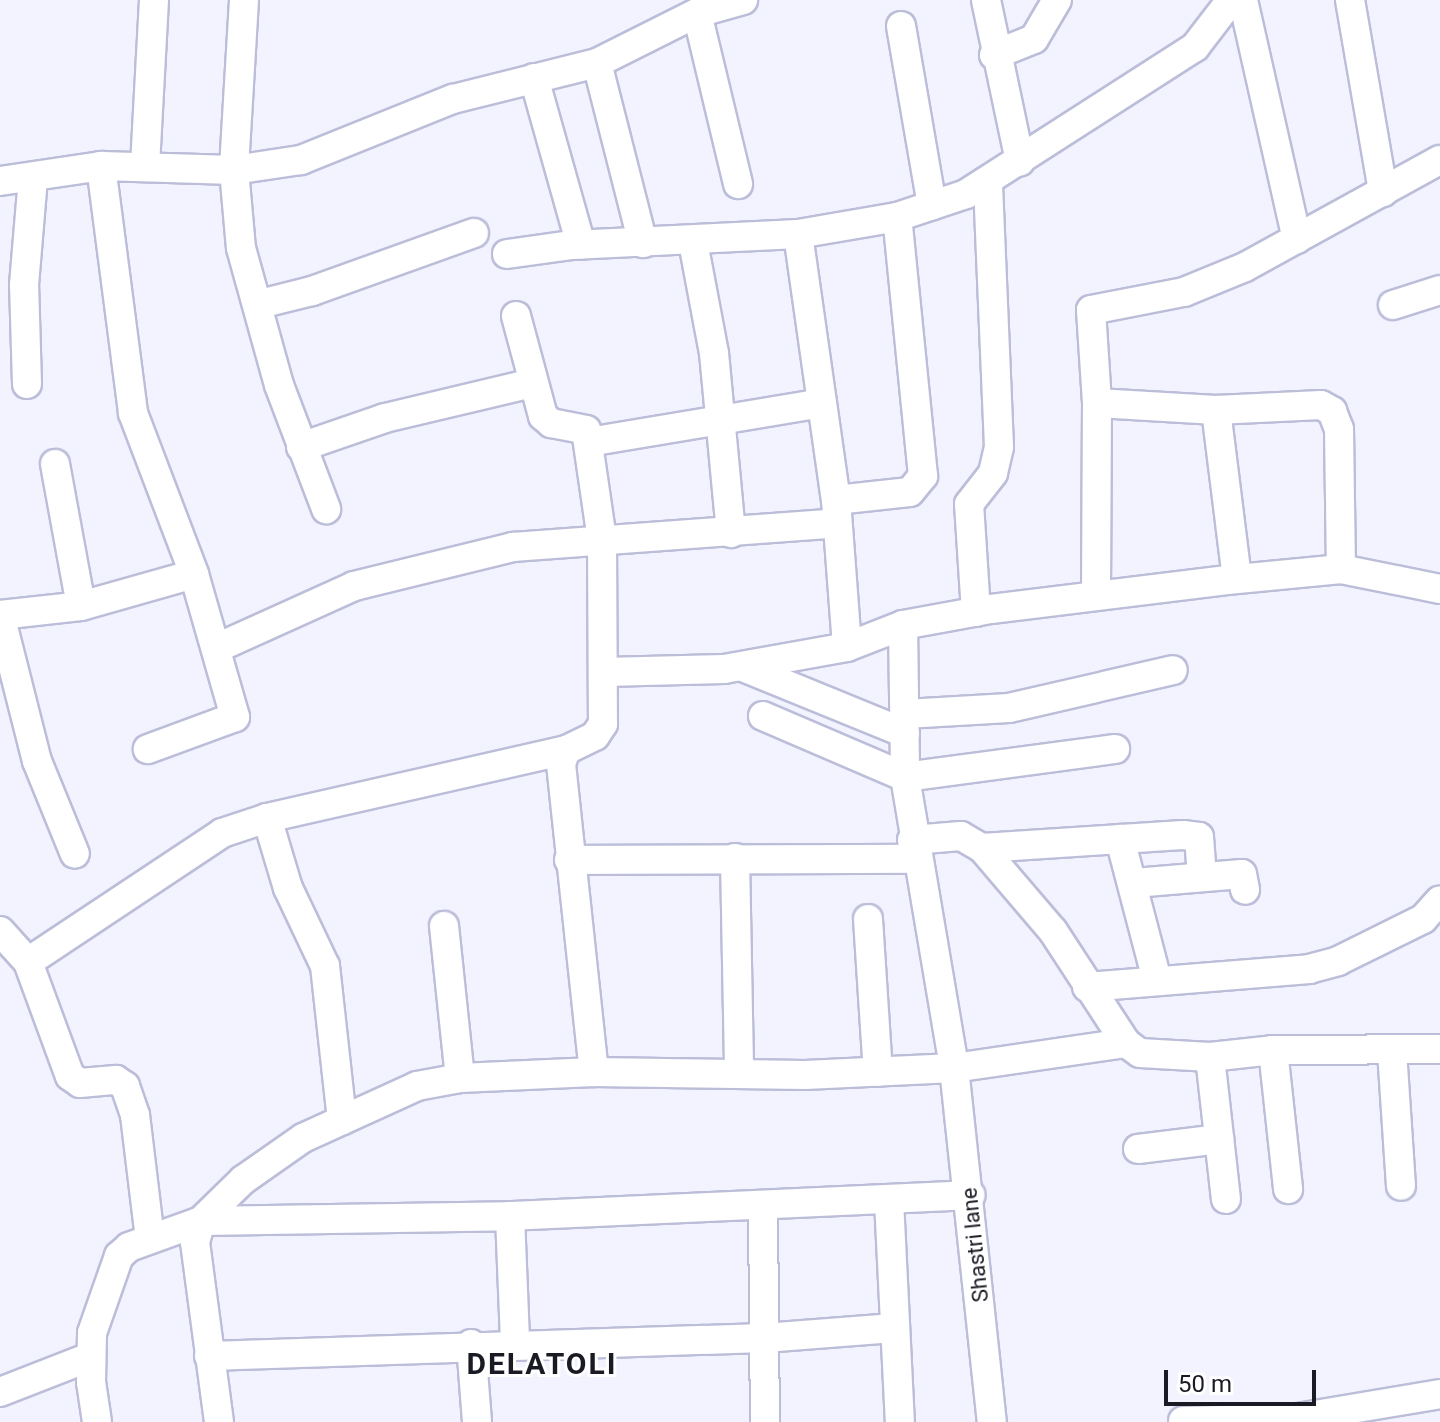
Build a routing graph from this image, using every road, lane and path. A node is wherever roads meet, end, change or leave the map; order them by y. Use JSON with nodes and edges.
{"nodes":[{"id":1,"x":154,"y":0,"type":"edge"},
{"id":2,"x":244,"y":0,"type":"edge"},
{"id":3,"x":743,"y":0,"type":"edge"},
{"id":4,"x":986,"y":0,"type":"edge"},
{"id":5,"x":1057,"y":0,"type":"edge"},
{"id":6,"x":1231,"y":0,"type":"edge"},
{"id":7,"x":1243,"y":0,"type":"edge"},
{"id":8,"x":1350,"y":0,"type":"edge"},
{"id":9,"x":697,"y":13,"type":"junction"},
{"id":10,"x":901,"y":26,"type":"dead end"},
{"id":11,"x":994,"y":55,"type":"junction"},
{"id":12,"x":597,"y":63,"type":"junction"},
{"id":13,"x":534,"y":78,"type":"junction"},
{"id":14,"x":1440,"y":160,"type":"edge"},
{"id":15,"x":1020,"y":161,"type":"junction"},
{"id":16,"x":101,"y":166,"type":"junction"},
{"id":17,"x":145,"y":166,"type":"junction"},
{"id":18,"x":234,"y":170,"type":"junction"},
{"id":19,"x":33,"y":177,"type":"junction"},
{"id":20,"x":0,"y":181,"type":"edge"},
{"id":21,"x":988,"y":182,"type":"junction"},
{"id":22,"x":738,"y":184,"type":"dead end"},
{"id":23,"x":1383,"y":192,"type":"junction"},
{"id":24,"x":932,"y":205,"type":"junction"},
{"id":25,"x":897,"y":217,"type":"junction"},
{"id":26,"x":474,"y":233,"type":"dead end"},
{"id":27,"x":798,"y":234,"type":"junction"},
{"id":28,"x":1297,"y":239,"type":"junction"},
{"id":29,"x":693,"y":242,"type":"junction"},
{"id":30,"x":643,"y":243,"type":"junction"},
{"id":31,"x":581,"y":245,"type":"junction"},
{"id":32,"x":507,"y":254,"type":"dead end"},
{"id":33,"x":1440,"y":290,"type":"edge"},
{"id":34,"x":260,"y":304,"type":"junction"},
{"id":35,"x":1393,"y":305,"type":"dead end"},
{"id":36,"x":516,"y":316,"type":"dead end"},
{"id":37,"x":532,"y":383,"type":"junction"},
{"id":38,"x":27,"y":384,"type":"dead end"},
{"id":39,"x":822,"y":403,"type":"junction"},
{"id":40,"x":1097,"y":403,"type":"junction"},
{"id":41,"x":1216,"y":410,"type":"junction"},
{"id":42,"x":722,"y":421,"type":"junction"},
{"id":43,"x":589,"y":442,"type":"junction"},
{"id":44,"x":301,"y":447,"type":"junction"},
{"id":45,"x":55,"y":464,"type":"dead end"},
{"id":46,"x":326,"y":509,"type":"dead end"},
{"id":47,"x":836,"y":511,"type":"junction"},
{"id":48,"x":731,"y":533,"type":"junction"},
{"id":49,"x":602,"y":540,"type":"junction"},
{"id":50,"x":1341,"y":569,"type":"junction"},
{"id":51,"x":194,"y":574,"type":"junction"},
{"id":52,"x":1237,"y":579,"type":"junction"},
{"id":53,"x":1433,"y":587,"type":"edge"},
{"id":54,"x":1096,"y":595,"type":"junction"},
{"id":55,"x":81,"y":606,"type":"junction"},
{"id":56,"x":976,"y":612,"type":"junction"},
{"id":57,"x":0,"y":615,"type":"edge"},
{"id":58,"x":903,"y":625,"type":"junction"},
{"id":59,"x":847,"y":647,"type":"junction"},
{"id":60,"x":217,"y":648,"type":"junction"},
{"id":61,"x":740,"y":666,"type":"junction"},
{"id":62,"x":1173,"y":670,"type":"dead end"},
{"id":63,"x":604,"y":672,"type":"junction"},
{"id":64,"x":763,"y":716,"type":"dead end"},
{"id":65,"x":905,"y":723,"type":"junction"},
{"id":66,"x":148,"y":749,"type":"dead end"},
{"id":67,"x":1115,"y":749,"type":"dead end"},
{"id":68,"x":566,"y":750,"type":"junction"},
{"id":69,"x":905,"y":777,"type":"junction"},
{"id":70,"x":267,"y":818,"type":"junction"},
{"id":71,"x":1120,"y":839,"type":"junction"},
{"id":72,"x":982,"y":848,"type":"junction"},
{"id":73,"x":915,"y":850,"type":"junction"},
{"id":74,"x":75,"y":854,"type":"dead end"},
{"id":75,"x":735,"y":858,"type":"junction"},
{"id":76,"x":569,"y":860,"type":"junction"},
{"id":77,"x":1202,"y":877,"type":"junction"},
{"id":78,"x":1134,"y":883,"type":"junction"},
{"id":79,"x":1245,"y":890,"type":"dead end"},
{"id":80,"x":1440,"y":900,"type":"edge"},
{"id":81,"x":868,"y":919,"type":"dead end"},
{"id":82,"x":444,"y":926,"type":"dead end"},
{"id":83,"x":0,"y":931,"type":"edge"},
{"id":84,"x":28,"y":962,"type":"junction"},
{"id":85,"x":1157,"y":980,"type":"junction"},
{"id":86,"x":1087,"y":987,"type":"junction"},
{"id":87,"x":1126,"y":1043,"type":"junction"},
{"id":88,"x":1440,"y":1049,"type":"edge"},
{"id":89,"x":1273,"y":1050,"type":"junction"},
{"id":90,"x":1392,"y":1051,"type":"junction"},
{"id":91,"x":1210,"y":1057,"type":"junction"},
{"id":92,"x":954,"y":1068,"type":"junction"},
{"id":93,"x":594,"y":1072,"type":"junction"},
{"id":94,"x":739,"y":1072,"type":"junction"},
{"id":95,"x":878,"y":1072,"type":"junction"},
{"id":96,"x":460,"y":1078,"type":"junction"},
{"id":97,"x":342,"y":1120,"type":"junction"},
{"id":98,"x":1219,"y":1139,"type":"junction"},
{"id":99,"x":1138,"y":1149,"type":"dead end"},
{"id":100,"x":1401,"y":1186,"type":"dead end"},
{"id":101,"x":1288,"y":1189,"type":"dead end"},
{"id":102,"x":971,"y":1195,"type":"junction"},
{"id":103,"x":1226,"y":1199,"type":"dead end"},
{"id":104,"x":889,"y":1200,"type":"junction"},
{"id":105,"x":763,"y":1206,"type":"junction"},
{"id":106,"x":510,"y":1216,"type":"junction"},
{"id":107,"x":201,"y":1221,"type":"junction"},
{"id":108,"x":150,"y":1239,"type":"junction"},
{"id":109,"x":894,"y":1328,"type":"junction"},
{"id":110,"x":764,"y":1338,"type":"junction"},
{"id":111,"x":515,"y":1343,"type":"junction"},
{"id":112,"x":471,"y":1344,"type":"junction"},
{"id":113,"x":209,"y":1356,"type":"junction"},
{"id":114,"x":90,"y":1357,"type":"junction"},
{"id":115,"x":0,"y":1392,"type":"edge"},
{"id":116,"x":1440,"y":1394,"type":"edge"},
{"id":117,"x":1297,"y":1420,"type":"edge"},
{"id":118,"x":1183,"y":1421,"type":"edge"},
{"id":119,"x":97,"y":1422,"type":"edge"},
{"id":120,"x":219,"y":1422,"type":"edge"},
{"id":121,"x":477,"y":1422,"type":"edge"},
{"id":122,"x":765,"y":1422,"type":"edge"},
{"id":123,"x":900,"y":1422,"type":"edge"},
{"id":124,"x":992,"y":1422,"type":"edge"}],
"edges":[{"from":1,"to":17,"type":"street"},
{"from":2,"to":18,"type":"street"},
{"from":3,"to":9,"type":"street"},
{"from":4,"to":11,"type":"street"},
{"from":5,"to":11,"type":"street"},
{"from":6,"to":15,"type":"street"},
{"from":7,"to":28,"type":"street"},
{"from":8,"to":23,"type":"street"},
{"from":9,"to":12,"type":"street"},
{"from":9,"to":22,"type":"street"},
{"from":10,"to":24,"type":"street"},
{"from":11,"to":15,"type":"street"},
{"from":12,"to":13,"type":"street"},
{"from":12,"to":30,"type":"street"},
{"from":13,"to":18,"type":"street"},
{"from":13,"to":31,"type":"street"},
{"from":14,"to":23,"type":"street"},
{"from":15,"to":21,"type":"street"},
{"from":16,"to":17,"type":"street"},
{"from":16,"to":19,"type":"street"},
{"from":16,"to":51,"type":"street"},
{"from":17,"to":18,"type":"street"},
{"from":18,"to":34,"type":"street"},
{"from":19,"to":20,"type":"street"},
{"from":19,"to":38,"type":"street"},
{"from":21,"to":24,"type":"street"},
{"from":21,"to":56,"type":"street"},
{"from":23,"to":28,"type":"street"},
{"from":24,"to":25,"type":"street"},
{"from":25,"to":27,"type":"street"},
{"from":25,"to":47,"type":"street"},
{"from":26,"to":34,"type":"street"},
{"from":27,"to":29,"type":"street"},
{"from":27,"to":39,"type":"street"},
{"from":28,"to":40,"type":"street"},
{"from":29,"to":30,"type":"street"},
{"from":29,"to":42,"type":"street"},
{"from":30,"to":31,"type":"street"},
{"from":31,"to":32,"type":"street"},
{"from":33,"to":35,"type":"street"},
{"from":34,"to":44,"type":"street"},
{"from":36,"to":37,"type":"street"},
{"from":37,"to":43,"type":"street"},
{"from":37,"to":44,"type":"street"},
{"from":39,"to":42,"type":"street"},
{"from":39,"to":47,"type":"street"},
{"from":40,"to":41,"type":"street"},
{"from":40,"to":54,"type":"street"},
{"from":41,"to":50,"type":"street"},
{"from":41,"to":52,"type":"street"},
{"from":42,"to":43,"type":"street"},
{"from":42,"to":48,"type":"street"},
{"from":43,"to":49,"type":"street"},
{"from":44,"to":46,"type":"street"},
{"from":45,"to":55,"type":"street"},
{"from":47,"to":48,"type":"street"},
{"from":47,"to":59,"type":"street"},
{"from":48,"to":49,"type":"street"},
{"from":49,"to":60,"type":"street"},
{"from":49,"to":63,"type":"street"},
{"from":50,"to":52,"type":"street"},
{"from":50,"to":53,"type":"street"},
{"from":51,"to":55,"type":"street"},
{"from":51,"to":60,"type":"street"},
{"from":52,"to":54,"type":"street"},
{"from":54,"to":56,"type":"street"},
{"from":55,"to":57,"type":"street"},
{"from":56,"to":58,"type":"street"},
{"from":57,"to":74,"type":"street"},
{"from":58,"to":59,"type":"street"},
{"from":58,"to":65,"type":"street","name":"Shastri lane"},
{"from":59,"to":61,"type":"street"},
{"from":60,"to":66,"type":"street"},
{"from":61,"to":63,"type":"street"},
{"from":61,"to":65,"type":"street"},
{"from":62,"to":65,"type":"street"},
{"from":63,"to":68,"type":"street"},
{"from":64,"to":69,"type":"street"},
{"from":65,"to":69,"type":"street","name":"Shastri lane"},
{"from":67,"to":69,"type":"street"},
{"from":68,"to":70,"type":"street"},
{"from":68,"to":76,"type":"street"},
{"from":69,"to":73,"type":"street","name":"Shastri lane"},
{"from":70,"to":84,"type":"street"},
{"from":70,"to":97,"type":"street"},
{"from":71,"to":72,"type":"street"},
{"from":71,"to":77,"type":"street"},
{"from":71,"to":78,"type":"street"},
{"from":72,"to":73,"type":"street"},
{"from":72,"to":86,"type":"street"},
{"from":73,"to":75,"type":"street"},
{"from":73,"to":92,"type":"street","name":"Shastri lane"},
{"from":75,"to":76,"type":"street"},
{"from":75,"to":94,"type":"street"},
{"from":76,"to":93,"type":"street"},
{"from":77,"to":78,"type":"street"},
{"from":77,"to":79,"type":"street"},
{"from":78,"to":85,"type":"street"},
{"from":80,"to":85,"type":"street"},
{"from":81,"to":95,"type":"street"},
{"from":82,"to":96,"type":"street"},
{"from":83,"to":84,"type":"street"},
{"from":84,"to":108,"type":"street"},
{"from":85,"to":86,"type":"street"},
{"from":86,"to":87,"type":"street"},
{"from":87,"to":91,"type":"street"},
{"from":87,"to":92,"type":"street"},
{"from":88,"to":90,"type":"street"},
{"from":89,"to":90,"type":"street"},
{"from":89,"to":91,"type":"street"},
{"from":89,"to":101,"type":"street"},
{"from":90,"to":100,"type":"street"},
{"from":91,"to":98,"type":"street"},
{"from":92,"to":95,"type":"street"},
{"from":92,"to":102,"type":"street","name":"Shastri lane"},
{"from":93,"to":94,"type":"street"},
{"from":93,"to":96,"type":"street"},
{"from":94,"to":95,"type":"street"},
{"from":96,"to":97,"type":"street"},
{"from":97,"to":107,"type":"street"},
{"from":98,"to":99,"type":"street"},
{"from":98,"to":103,"type":"street"},
{"from":102,"to":104,"type":"street"},
{"from":102,"to":124,"type":"street","name":"Shastri lane"},
{"from":104,"to":105,"type":"street"},
{"from":104,"to":109,"type":"street"},
{"from":105,"to":106,"type":"street"},
{"from":105,"to":110,"type":"street"},
{"from":106,"to":107,"type":"street"},
{"from":106,"to":111,"type":"street"},
{"from":107,"to":108,"type":"street"},
{"from":107,"to":113,"type":"street"},
{"from":108,"to":114,"type":"street"},
{"from":109,"to":110,"type":"street"},
{"from":109,"to":123,"type":"street"},
{"from":110,"to":111,"type":"street"},
{"from":110,"to":122,"type":"street"},
{"from":111,"to":112,"type":"street"},
{"from":112,"to":113,"type":"street"},
{"from":112,"to":121,"type":"street"},
{"from":113,"to":120,"type":"street"},
{"from":114,"to":115,"type":"street"},
{"from":114,"to":119,"type":"street"},
{"from":116,"to":117,"type":"street"},
{"from":117,"to":118,"type":"street"}]}
